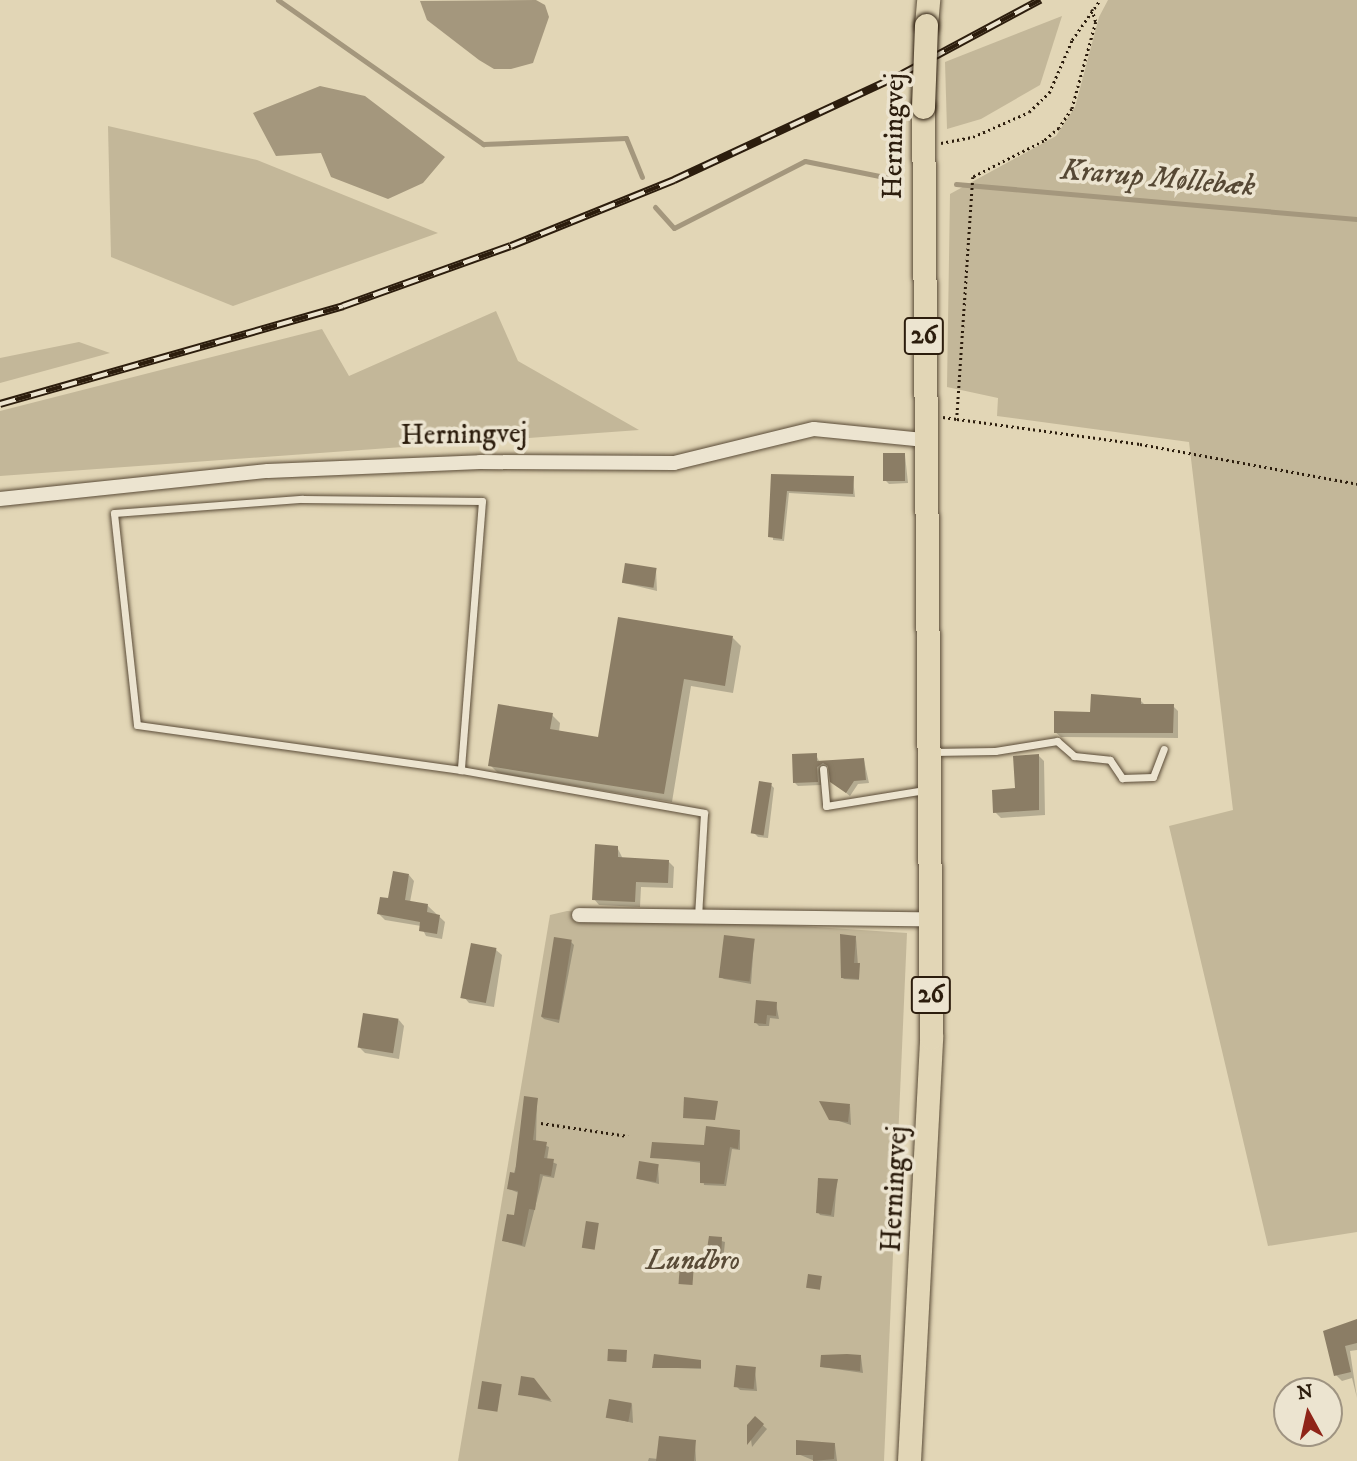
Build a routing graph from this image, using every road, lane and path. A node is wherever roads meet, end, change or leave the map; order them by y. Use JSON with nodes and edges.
{"nodes":[{"id":1,"x":928,"y":0,"type":"edge"},
{"id":2,"x":1100,"y":0,"type":"edge"},
{"id":3,"x":1092,"y":9,"type":"junction"},
{"id":4,"x":923,"y":144,"type":"junction"},
{"id":5,"x":925,"y":440,"type":"junction"},
{"id":6,"x":1357,"y":484,"type":"edge"},
{"id":7,"x":0,"y":499,"type":"edge"},
{"id":8,"x":1164,"y":750,"type":"dead end"},
{"id":9,"x":929,"y":752,"type":"junction"},
{"id":10,"x":823,"y":769,"type":"dead end"},
{"id":11,"x":461,"y":770,"type":"junction"},
{"id":12,"x":929,"y":789,"type":"junction"},
{"id":13,"x":579,"y":915,"type":"dead end"},
{"id":14,"x":698,"y":916,"type":"junction"},
{"id":15,"x":931,"y":919,"type":"junction"},
{"id":16,"x":541,"y":1123,"type":"dead end"},
{"id":17,"x":628,"y":1136,"type":"dead end"},
{"id":18,"x":909,"y":1461,"type":"edge"}],
"edges":[{"from":1,"to":4,"type":"main road","name":"Herningvej","number":"26","bridge":true},
{"from":2,"to":3,"type":"path"},
{"from":3,"to":4,"type":"path"},
{"from":3,"to":6,"type":"path"},
{"from":4,"to":5,"type":"main road","name":"Herningvej","number":"26"},
{"from":5,"to":7,"type":"street","name":"Herningvej"},
{"from":5,"to":9,"type":"main road","name":"Herningvej","number":"26"},
{"from":8,"to":9,"type":"lane"},
{"from":9,"to":12,"type":"main road","name":"Herningvej","number":"26"},
{"from":10,"to":12,"type":"lane"},
{"from":11,"to":11,"type":"lane"},
{"from":11,"to":14,"type":"lane"},
{"from":12,"to":15,"type":"main road","name":"Herningvej","number":"26"},
{"from":13,"to":14,"type":"street"},
{"from":14,"to":15,"type":"street"},
{"from":15,"to":18,"type":"main road","name":"Herningvej","number":"26"},
{"from":16,"to":17,"type":"path"}]}
